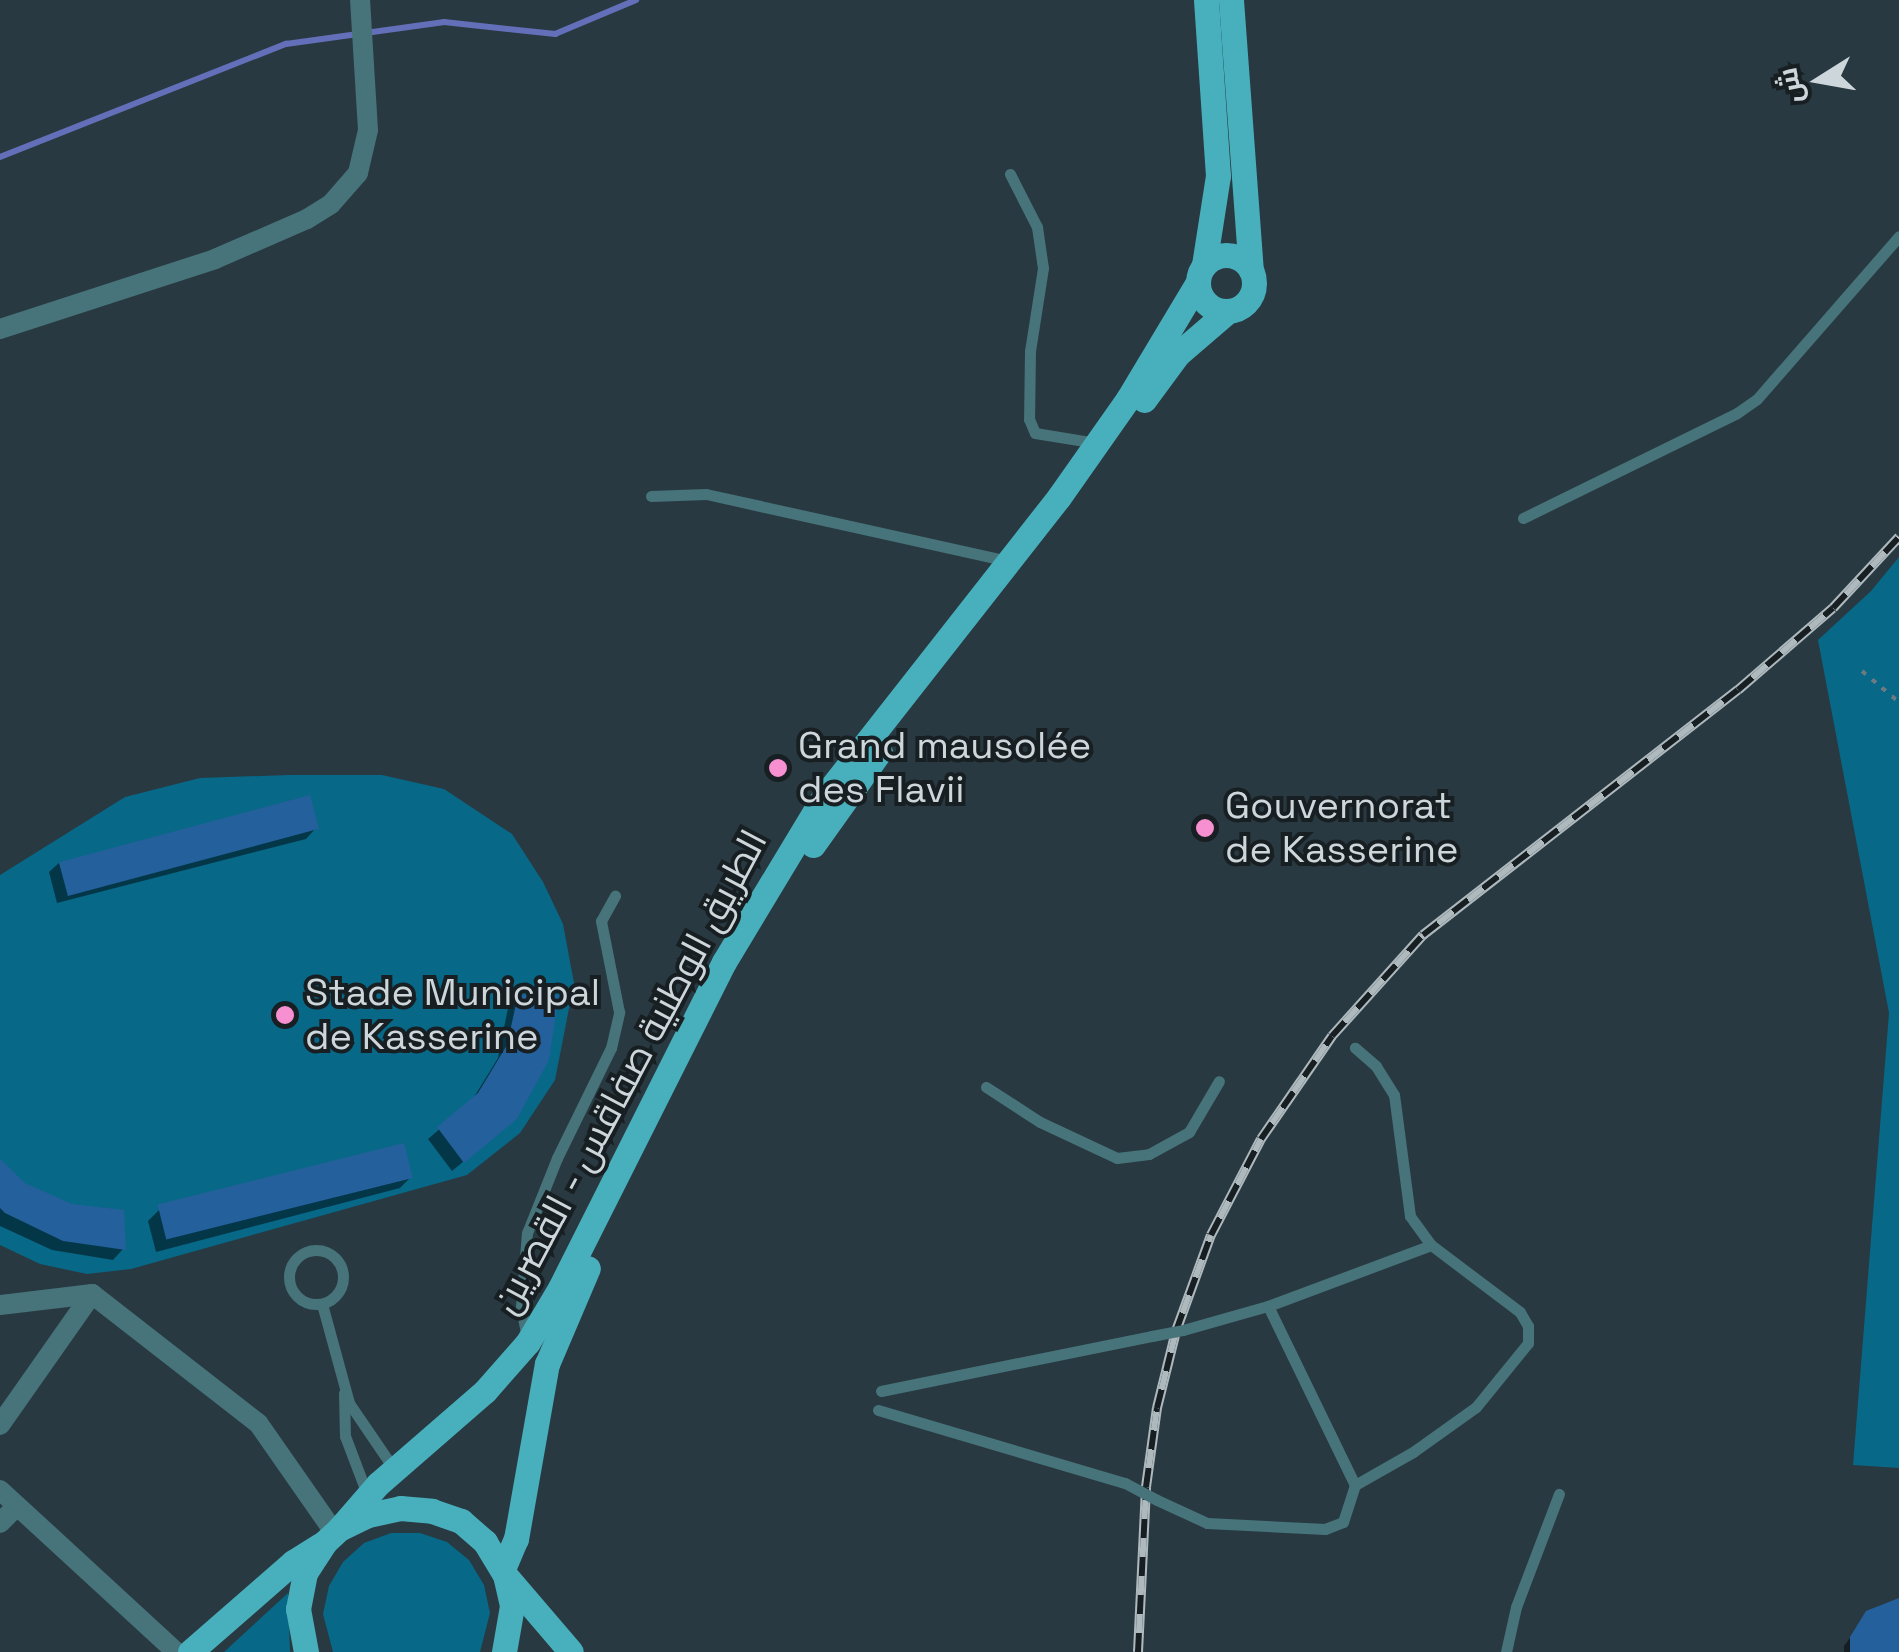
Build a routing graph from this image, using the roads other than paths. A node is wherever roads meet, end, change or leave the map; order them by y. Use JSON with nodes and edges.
{"nodes":[{"id":1,"x":360,"y":0,"type":"edge"},
{"id":2,"x":1206,"y":0,"type":"edge"},
{"id":3,"x":1231,"y":0,"type":"edge"},
{"id":4,"x":1219,"y":27,"type":"junction"},
{"id":5,"x":1010,"y":174,"type":"dead end"},
{"id":6,"x":1899,"y":236,"type":"edge"},
{"id":7,"x":1250,"y":270,"type":"junction"},
{"id":8,"x":1201,"y":273,"type":"junction"},
{"id":9,"x":1228,"y":311,"type":"junction"},
{"id":10,"x":0,"y":329,"type":"edge"},
{"id":11,"x":1098,"y":442,"type":"junction"},
{"id":12,"x":651,"y":496,"type":"dead end"},
{"id":13,"x":1523,"y":518,"type":"dead end"},
{"id":14,"x":1008,"y":561,"type":"junction"},
{"id":15,"x":614,"y":896,"type":"dead end"},
{"id":16,"x":1355,"y":1048,"type":"dead end"},
{"id":17,"x":1219,"y":1081,"type":"dead end"},
{"id":18,"x":986,"y":1088,"type":"dead end"},
{"id":19,"x":1430,"y":1245,"type":"junction"},
{"id":20,"x":92,"y":1294,"type":"junction"},
{"id":21,"x":322,"y":1304,"type":"junction"},
{"id":22,"x":0,"y":1306,"type":"edge"},
{"id":23,"x":1268,"y":1306,"type":"junction"},
{"id":24,"x":528,"y":1342,"type":"junction"},
{"id":25,"x":344,"y":1389,"type":"junction"},
{"id":26,"x":881,"y":1391,"type":"dead end"},
{"id":27,"x":878,"y":1410,"type":"dead end"},
{"id":28,"x":0,"y":1425,"type":"edge"},
{"id":29,"x":394,"y":1468,"type":"junction"},
{"id":30,"x":1355,"y":1484,"type":"junction"},
{"id":31,"x":0,"y":1490,"type":"edge"},
{"id":32,"x":367,"y":1494,"type":"junction"},
{"id":33,"x":1559,"y":1494,"type":"dead end"},
{"id":34,"x":17,"y":1506,"type":"junction"},
{"id":35,"x":0,"y":1523,"type":"edge"},
{"id":36,"x":332,"y":1534,"type":"junction"},
{"id":37,"x":504,"y":1572,"type":"junction"},
{"id":38,"x":176,"y":1652,"type":"edge"},
{"id":39,"x":190,"y":1652,"type":"edge"},
{"id":40,"x":306,"y":1652,"type":"edge"},
{"id":41,"x":504,"y":1652,"type":"edge"},
{"id":42,"x":571,"y":1652,"type":"edge"},
{"id":43,"x":1506,"y":1652,"type":"edge"}],
"edges":[{"from":1,"to":10,"type":"street"},
{"from":2,"to":4,"type":"main road","name":"الطريق الوطنية صفاقس - القصرين"},
{"from":3,"to":4,"type":"main road","name":"الطريق الوطنية صفاقس - القصرين"},
{"from":4,"to":7,"type":"main road","name":"الطريق الوطنية صفاقس - القصرين"},
{"from":4,"to":8,"type":"main road","name":"الطريق الوطنية صفاقس - القصرين"},
{"from":5,"to":11,"type":"lane"},
{"from":6,"to":13,"type":"lane"},
{"from":7,"to":8,"type":"main road"},
{"from":7,"to":9,"type":"main road"},
{"from":8,"to":9,"type":"main road"},
{"from":8,"to":11,"type":"main road","name":"الطريق الوطنية صفاقس - القصرين"},
{"from":9,"to":37,"type":"main road","name":"الطريق الوطنية صفاقس - القصرين"},
{"from":11,"to":14,"type":"main road","name":"الطريق الوطنية صفاقس - القصرين"},
{"from":12,"to":14,"type":"lane"},
{"from":14,"to":24,"type":"main road","name":"الطريق الوطنية صفاقس - القصرين"},
{"from":15,"to":24,"type":"lane"},
{"from":16,"to":19,"type":"lane"},
{"from":17,"to":18,"type":"lane"},
{"from":19,"to":23,"type":"lane"},
{"from":19,"to":30,"type":"lane"},
{"from":20,"to":22,"type":"street"},
{"from":20,"to":28,"type":"street"},
{"from":20,"to":36,"type":"street"},
{"from":21,"to":21,"type":"lane"},
{"from":21,"to":25,"type":"lane"},
{"from":23,"to":26,"type":"lane","bridge":true},
{"from":23,"to":30,"type":"lane"},
{"from":24,"to":29,"type":"main road","name":"الطريق الوطنية صفاقس - القصرين"},
{"from":25,"to":29,"type":"lane"},
{"from":25,"to":32,"type":"lane"},
{"from":27,"to":30,"type":"lane","bridge":true},
{"from":29,"to":32,"type":"main road","name":"الطريق الوطنية صفاقس - القصرين"},
{"from":31,"to":34,"type":"street"},
{"from":32,"to":36,"type":"main road","name":"الطريق الوطنية صفاقس - القصرين"},
{"from":33,"to":43,"type":"lane"},
{"from":34,"to":35,"type":"street"},
{"from":34,"to":38,"type":"street"},
{"from":36,"to":37,"type":"main road"},
{"from":36,"to":39,"type":"main road"},
{"from":36,"to":40,"type":"main road"},
{"from":37,"to":41,"type":"main road"},
{"from":37,"to":42,"type":"main road"}]}
